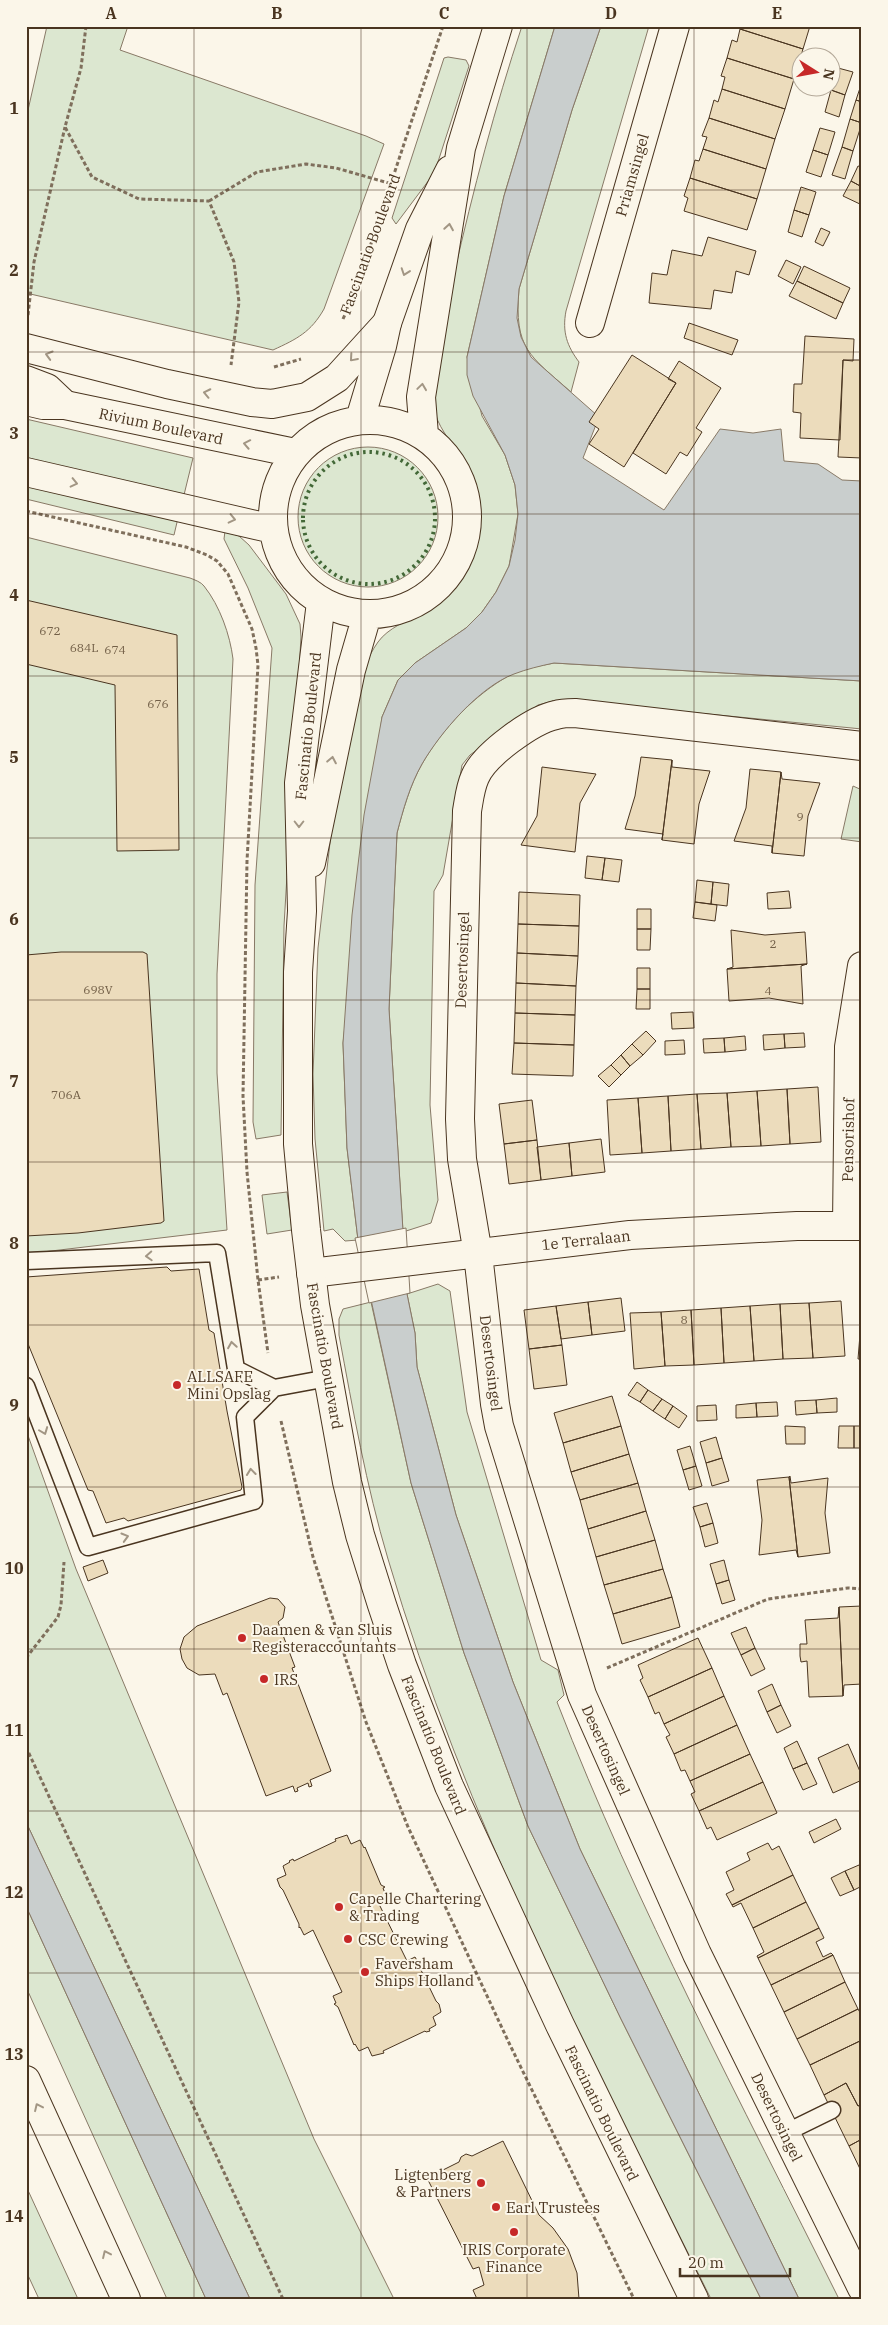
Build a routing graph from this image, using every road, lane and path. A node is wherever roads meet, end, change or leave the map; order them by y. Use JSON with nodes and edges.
{"nodes":[{"id":1,"x":86,"y":26,"type":"edge"},
{"id":2,"x":443,"y":26,"type":"edge"},
{"id":3,"x":498,"y":26,"type":"edge"},
{"id":4,"x":675,"y":26,"type":"edge"},
{"id":5,"x":65,"y":127,"type":"junction"},
{"id":6,"x":461,"y":148,"type":"junction"},
{"id":7,"x":392,"y":184,"type":"junction"},
{"id":8,"x":209,"y":201,"type":"junction"},
{"id":9,"x":28,"y":317,"type":"dead end"},
{"id":10,"x":387,"y":323,"type":"junction"},
{"id":11,"x":590,"y":323,"type":"dead end"},
{"id":12,"x":338,"y":327,"type":"dead end"},
{"id":13,"x":26,"y":348,"type":"edge"},
{"id":14,"x":308,"y":355,"type":"dead end"},
{"id":15,"x":230,"y":366,"type":"dead end"},
{"id":16,"x":270,"y":368,"type":"dead end"},
{"id":17,"x":26,"y":380,"type":"edge"},
{"id":18,"x":26,"y":402,"type":"edge"},
{"id":19,"x":65,"y":405,"type":"junction"},
{"id":20,"x":360,"y":419,"type":"junction"},
{"id":21,"x":424,"y":435,"type":"junction"},
{"id":22,"x":295,"y":453,"type":"junction"},
{"id":23,"x":26,"y":472,"type":"edge"},
{"id":24,"x":26,"y":511,"type":"edge"},
{"id":25,"x":216,"y":515,"type":"junction"},
{"id":26,"x":272,"y":529,"type":"junction"},
{"id":27,"x":321,"y":602,"type":"junction"},
{"id":28,"x":367,"y":615,"type":"junction"},
{"id":29,"x":862,"y":746,"type":"edge"},
{"id":30,"x":302,"y":911,"type":"junction"},
{"id":31,"x":862,"y":966,"type":"edge"},
{"id":32,"x":854,"y":1226,"type":"edge"},
{"id":33,"x":478,"y":1254,"type":"junction"},
{"id":34,"x":26,"y":1261,"type":"edge"},
{"id":35,"x":311,"y":1273,"type":"junction"},
{"id":36,"x":328,"y":1378,"type":"junction"},
{"id":37,"x":26,"y":1386,"type":"edge"},
{"id":38,"x":274,"y":1388,"type":"junction"},
{"id":39,"x":64,"y":1555,"type":"dead end"},
{"id":40,"x":862,"y":1589,"type":"edge"},
{"id":41,"x":26,"y":1658,"type":"edge"},
{"id":42,"x":577,"y":1681,"type":"junction"},
{"id":43,"x":26,"y":1747,"type":"edge"},
{"id":44,"x":26,"y":2080,"type":"edge"},
{"id":45,"x":832,"y":2110,"type":"dead end"},
{"id":46,"x":785,"y":2133,"type":"junction"},
{"id":47,"x":862,"y":2288,"type":"edge"},
{"id":48,"x":126,"y":2299,"type":"edge"},
{"id":49,"x":283,"y":2299,"type":"edge"},
{"id":50,"x":694,"y":2299,"type":"edge"}],
"edges":[{"from":1,"to":5,"type":"path"},
{"from":2,"to":7,"type":"path","name":"Fascinatio Boulevard"},
{"from":3,"to":6,"type":"main road"},
{"from":4,"to":11,"type":"main road","name":"Priamsingel"},
{"from":5,"to":8,"type":"path"},
{"from":5,"to":9,"type":"path"},
{"from":6,"to":10,"type":"main road","one_way":true},
{"from":21,"to":6,"type":"main road","one_way":true},
{"from":7,"to":8,"type":"path"},
{"from":7,"to":12,"type":"path","name":"Fascinatio Boulevard"},
{"from":8,"to":15,"type":"path"},
{"from":10,"to":13,"type":"main road","one_way":true},
{"from":10,"to":20,"type":"main road"},
{"from":14,"to":16,"type":"path"},
{"from":17,"to":19,"type":"main road"},
{"from":18,"to":19,"type":"main road","name":"Rivium Boulevard"},
{"from":22,"to":19,"type":"main road","name":"Rivium Boulevard","one_way":true},
{"from":20,"to":21,"type":"main road"},
{"from":20,"to":22,"type":"main road"},
{"from":21,"to":28,"type":"main road"},
{"from":22,"to":26,"type":"main road"},
{"from":23,"to":25,"type":"main road","one_way":true},
{"from":24,"to":25,"type":"path"},
{"from":25,"to":26,"type":"main road","one_way":true},
{"from":26,"to":27,"type":"main road"},
{"from":27,"to":28,"type":"main road"},
{"from":27,"to":30,"type":"main road","name":"Fascinatio Boulevard","one_way":true},
{"from":30,"to":28,"type":"main road","name":"Fascinatio Boulevard","one_way":true},
{"from":29,"to":33,"type":"main road","name":"Desertosingel"},
{"from":30,"to":35,"type":"main road","name":"Fascinatio Boulevard"},
{"from":31,"to":32,"type":"main road","name":"Pensorishof"},
{"from":32,"to":33,"type":"main road","name":"1e Terralaan"},
{"from":33,"to":35,"type":"main road","name":"1e Terralaan"},
{"from":33,"to":42,"type":"main road","name":"Desertosingel"},
{"from":38,"to":34,"type":"lane","one_way":true},
{"from":35,"to":36,"type":"main road","name":"Fascinatio Boulevard"},
{"from":36,"to":38,"type":"lane"},
{"from":36,"to":50,"type":"main road","name":"Fascinatio Boulevard"},
{"from":37,"to":38,"type":"lane","one_way":true},
{"from":39,"to":41,"type":"path"},
{"from":40,"to":42,"type":"path"},
{"from":42,"to":46,"type":"main road","name":"Desertosingel"},
{"from":43,"to":49,"type":"path"},
{"from":48,"to":44,"type":"main road","one_way":true},
{"from":45,"to":46,"type":"lane"},
{"from":46,"to":47,"type":"main road","name":"Desertosingel"}]}
